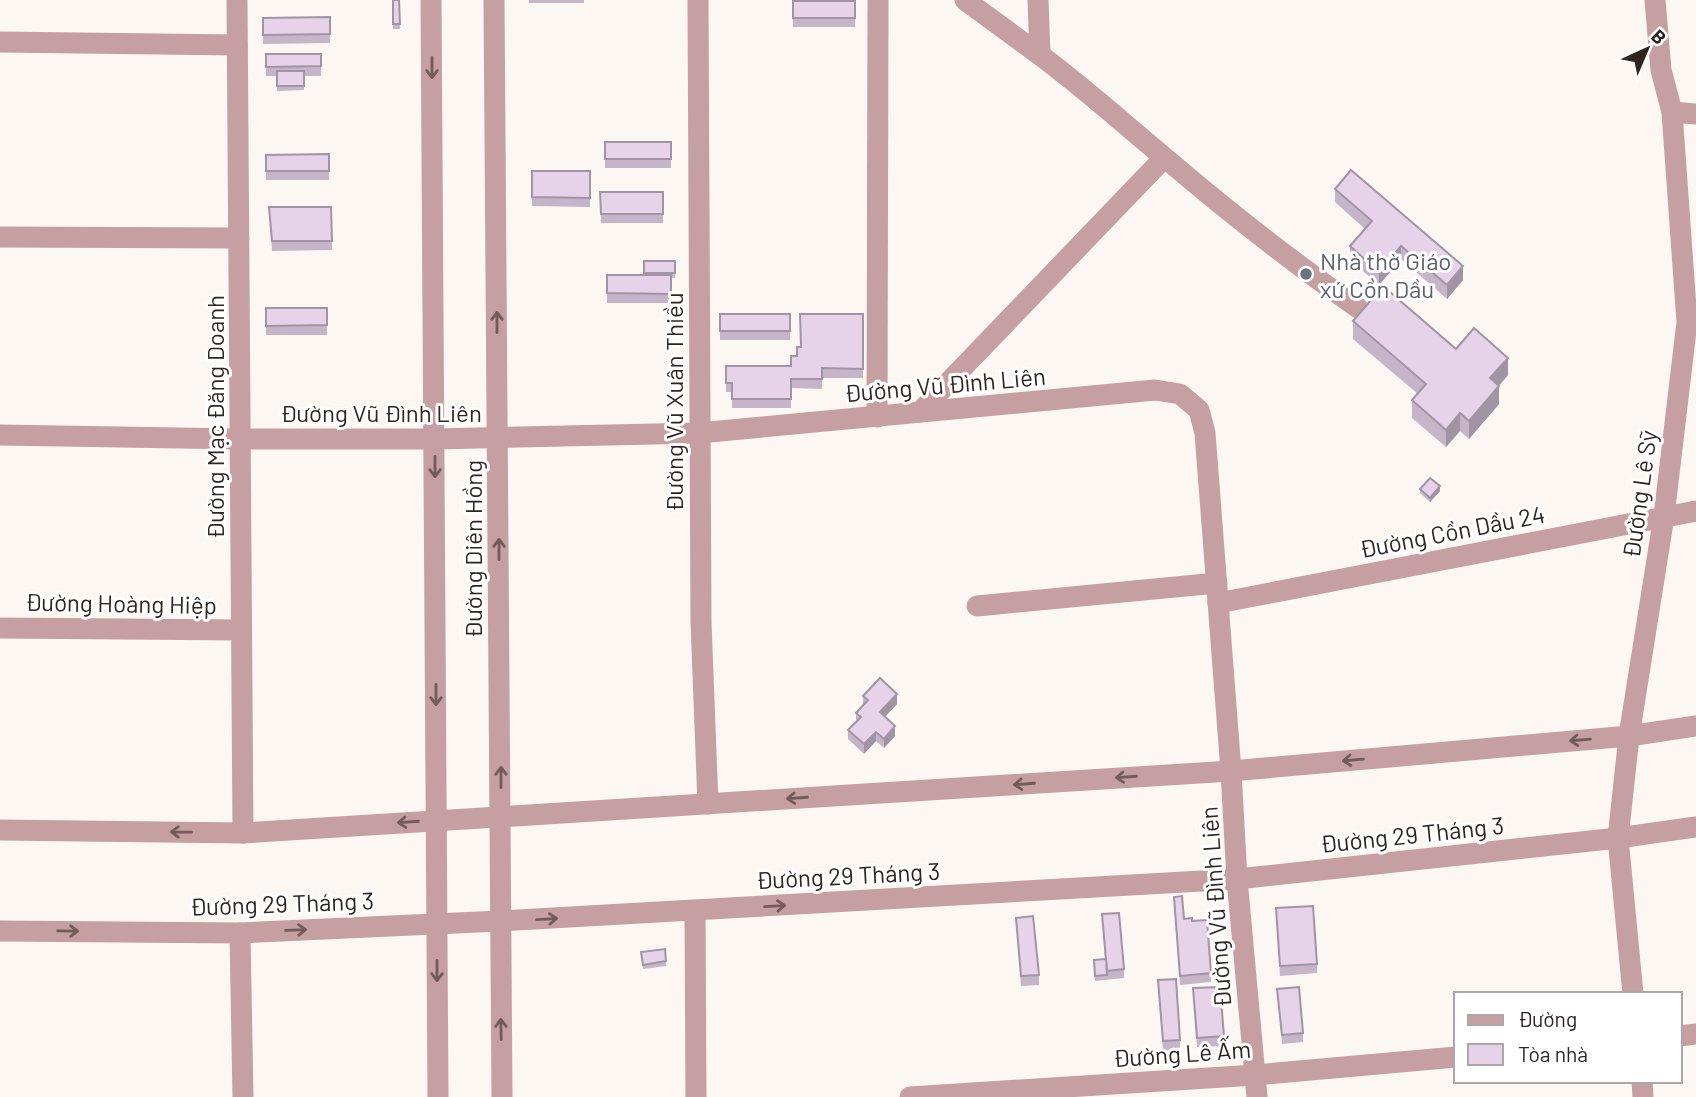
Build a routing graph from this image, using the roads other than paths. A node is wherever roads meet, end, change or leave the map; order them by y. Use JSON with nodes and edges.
{"nodes":[{"id":1,"x":237,"y":0,"type":"edge"},
{"id":2,"x":431,"y":0,"type":"edge"},
{"id":3,"x":494,"y":0,"type":"edge"},
{"id":4,"x":698,"y":0,"type":"edge"},
{"id":5,"x":878,"y":0,"type":"edge"},
{"id":6,"x":965,"y":0,"type":"edge"},
{"id":7,"x":1038,"y":0,"type":"edge"},
{"id":8,"x":1655,"y":0,"type":"edge"},
{"id":9,"x":0,"y":42,"type":"edge"},
{"id":10,"x":237,"y":45,"type":"junction"},
{"id":11,"x":1041,"y":55,"type":"junction"},
{"id":12,"x":1672,"y":111,"type":"junction"},
{"id":13,"x":1696,"y":114,"type":"edge"},
{"id":14,"x":1164,"y":158,"type":"junction"},
{"id":15,"x":0,"y":237,"type":"edge"},
{"id":16,"x":239,"y":238,"type":"junction"},
{"id":17,"x":1358,"y":307,"type":"dead end"},
{"id":18,"x":1691,"y":321,"type":"edge"},
{"id":19,"x":920,"y":412,"type":"junction"},
{"id":20,"x":877,"y":416,"type":"junction"},
{"id":21,"x":699,"y":433,"type":"junction"},
{"id":22,"x":0,"y":436,"type":"edge"},
{"id":23,"x":498,"y":438,"type":"junction"},
{"id":24,"x":240,"y":439,"type":"junction"},
{"id":25,"x":435,"y":439,"type":"junction"},
{"id":26,"x":1696,"y":511,"type":"edge"},
{"id":27,"x":1664,"y":516,"type":"junction"},
{"id":28,"x":1217,"y":593,"type":"junction"},
{"id":29,"x":977,"y":606,"type":"dead end"},
{"id":30,"x":0,"y":628,"type":"edge"},
{"id":31,"x":242,"y":630,"type":"junction"},
{"id":32,"x":1696,"y":726,"type":"edge"},
{"id":33,"x":1629,"y":736,"type":"junction"},
{"id":34,"x":1231,"y":771,"type":"junction"},
{"id":35,"x":708,"y":804,"type":"junction"},
{"id":36,"x":501,"y":817,"type":"junction"},
{"id":37,"x":437,"y":820,"type":"junction"},
{"id":38,"x":1696,"y":827,"type":"edge"},
{"id":39,"x":0,"y":830,"type":"edge"},
{"id":40,"x":243,"y":833,"type":"junction"},
{"id":41,"x":1618,"y":838,"type":"junction"},
{"id":42,"x":1237,"y":879,"type":"junction"},
{"id":43,"x":695,"y":911,"type":"junction"},
{"id":44,"x":500,"y":921,"type":"junction"},
{"id":45,"x":437,"y":924,"type":"junction"},
{"id":46,"x":0,"y":931,"type":"edge"},
{"id":47,"x":240,"y":933,"type":"junction"},
{"id":48,"x":1633,"y":992,"type":"edge"},
{"id":49,"x":1454,"y":1057,"type":"edge"},
{"id":50,"x":1255,"y":1075,"type":"junction"},
{"id":51,"x":243,"y":1097,"type":"edge"},
{"id":52,"x":438,"y":1097,"type":"edge"},
{"id":53,"x":502,"y":1097,"type":"edge"},
{"id":54,"x":696,"y":1097,"type":"edge"},
{"id":55,"x":910,"y":1097,"type":"edge"},
{"id":56,"x":1257,"y":1097,"type":"edge"}],
"edges":[{"from":1,"to":10,"type":"street","name":"Đường Mạc Đăng Doanh"},
{"from":2,"to":25,"type":"street","name":"Đường Diên Hồng","one_way":true},
{"from":23,"to":3,"type":"street","name":"Đường Diên Hồng","one_way":true},
{"from":4,"to":21,"type":"street","name":"Đường Vũ Xuân Thiều"},
{"from":5,"to":20,"type":"street"},
{"from":6,"to":11,"type":"street"},
{"from":7,"to":11,"type":"street"},
{"from":8,"to":12,"type":"street","name":"Đường Lê Sỹ"},
{"from":9,"to":10,"type":"street"},
{"from":10,"to":16,"type":"street","name":"Đường Mạc Đăng Doanh"},
{"from":11,"to":14,"type":"street"},
{"from":12,"to":13,"type":"street"},
{"from":12,"to":18,"type":"street","name":"Đường Lê Sỹ"},
{"from":14,"to":17,"type":"street"},
{"from":14,"to":19,"type":"street"},
{"from":15,"to":16,"type":"street"},
{"from":16,"to":24,"type":"street","name":"Đường Mạc Đăng Doanh"},
{"from":18,"to":27,"type":"street","name":"Đường Lê Sỹ"},
{"from":19,"to":20,"type":"street","name":"Đường Vũ Đình Liên"},
{"from":19,"to":28,"type":"street","name":"Đường Vũ Đình Liên"},
{"from":20,"to":21,"type":"street","name":"Đường Vũ Đình Liên"},
{"from":21,"to":23,"type":"street","name":"Đường Vũ Đình Liên"},
{"from":21,"to":35,"type":"street","name":"Đường Vũ Xuân Thiều"},
{"from":22,"to":24,"type":"street","name":"Đường Vũ Đình Liên"},
{"from":23,"to":25,"type":"street","name":"Đường Vũ Đình Liên"},
{"from":36,"to":23,"type":"street","name":"Đường Diên Hồng","one_way":true},
{"from":24,"to":25,"type":"street","name":"Đường Vũ Đình Liên"},
{"from":24,"to":31,"type":"street","name":"Đường Mạc Đăng Doanh"},
{"from":25,"to":37,"type":"street","name":"Đường Diên Hồng","one_way":true},
{"from":26,"to":27,"type":"street","name":"Đường Cồn Dầu 24"},
{"from":27,"to":28,"type":"street","name":"Đường Cồn Dầu 24"},
{"from":27,"to":33,"type":"street","name":"Đường Lê Sỹ"},
{"from":28,"to":29,"type":"street","name":"Đường Cồn Dầu 24"},
{"from":28,"to":34,"type":"street","name":"Đường Vũ Đình Liên"},
{"from":30,"to":31,"type":"street","name":"Đường Hoàng Hiệp"},
{"from":31,"to":40,"type":"street","name":"Đường Mạc Đăng Doanh"},
{"from":32,"to":33,"type":"street"},
{"from":33,"to":34,"type":"street","one_way":true},
{"from":33,"to":41,"type":"street","name":"Đường Lê Sỹ"},
{"from":34,"to":35,"type":"street","one_way":true},
{"from":34,"to":42,"type":"street","name":"Đường Vũ Đình Liên"},
{"from":35,"to":36,"type":"street"},
{"from":36,"to":37,"type":"street"},
{"from":36,"to":44,"type":"street","name":"Đường Diên Hồng"},
{"from":37,"to":40,"type":"street","one_way":true},
{"from":37,"to":45,"type":"street","name":"Đường Diên Hồng"},
{"from":38,"to":41,"type":"street","name":"Đường 29 Tháng 3"},
{"from":40,"to":39,"type":"street","one_way":true},
{"from":41,"to":42,"type":"street","name":"Đường 29 Tháng 3"},
{"from":41,"to":48,"type":"street","name":"Đường Lê Sỹ"},
{"from":43,"to":42,"type":"street","name":"Đường 29 Tháng 3","one_way":true},
{"from":42,"to":50,"type":"street","name":"Đường Vũ Đình Liên"},
{"from":44,"to":43,"type":"street","name":"Đường 29 Tháng 3","one_way":true},
{"from":43,"to":54,"type":"street"},
{"from":44,"to":45,"type":"street","name":"Đường 29 Tháng 3"},
{"from":53,"to":44,"type":"street","name":"Đường Diên Hồng","one_way":true},
{"from":47,"to":45,"type":"street","name":"Đường 29 Tháng 3","one_way":true},
{"from":45,"to":52,"type":"street","name":"Đường Diên Hồng","one_way":true},
{"from":46,"to":47,"type":"street","name":"Đường 29 Tháng 3","one_way":true},
{"from":47,"to":51,"type":"street"},
{"from":49,"to":50,"type":"street","name":"Đường Lê Ấm"},
{"from":50,"to":55,"type":"street","name":"Đường Lê Ấm"},
{"from":50,"to":56,"type":"street","name":"Đường Vũ Đình Liên"}]}
